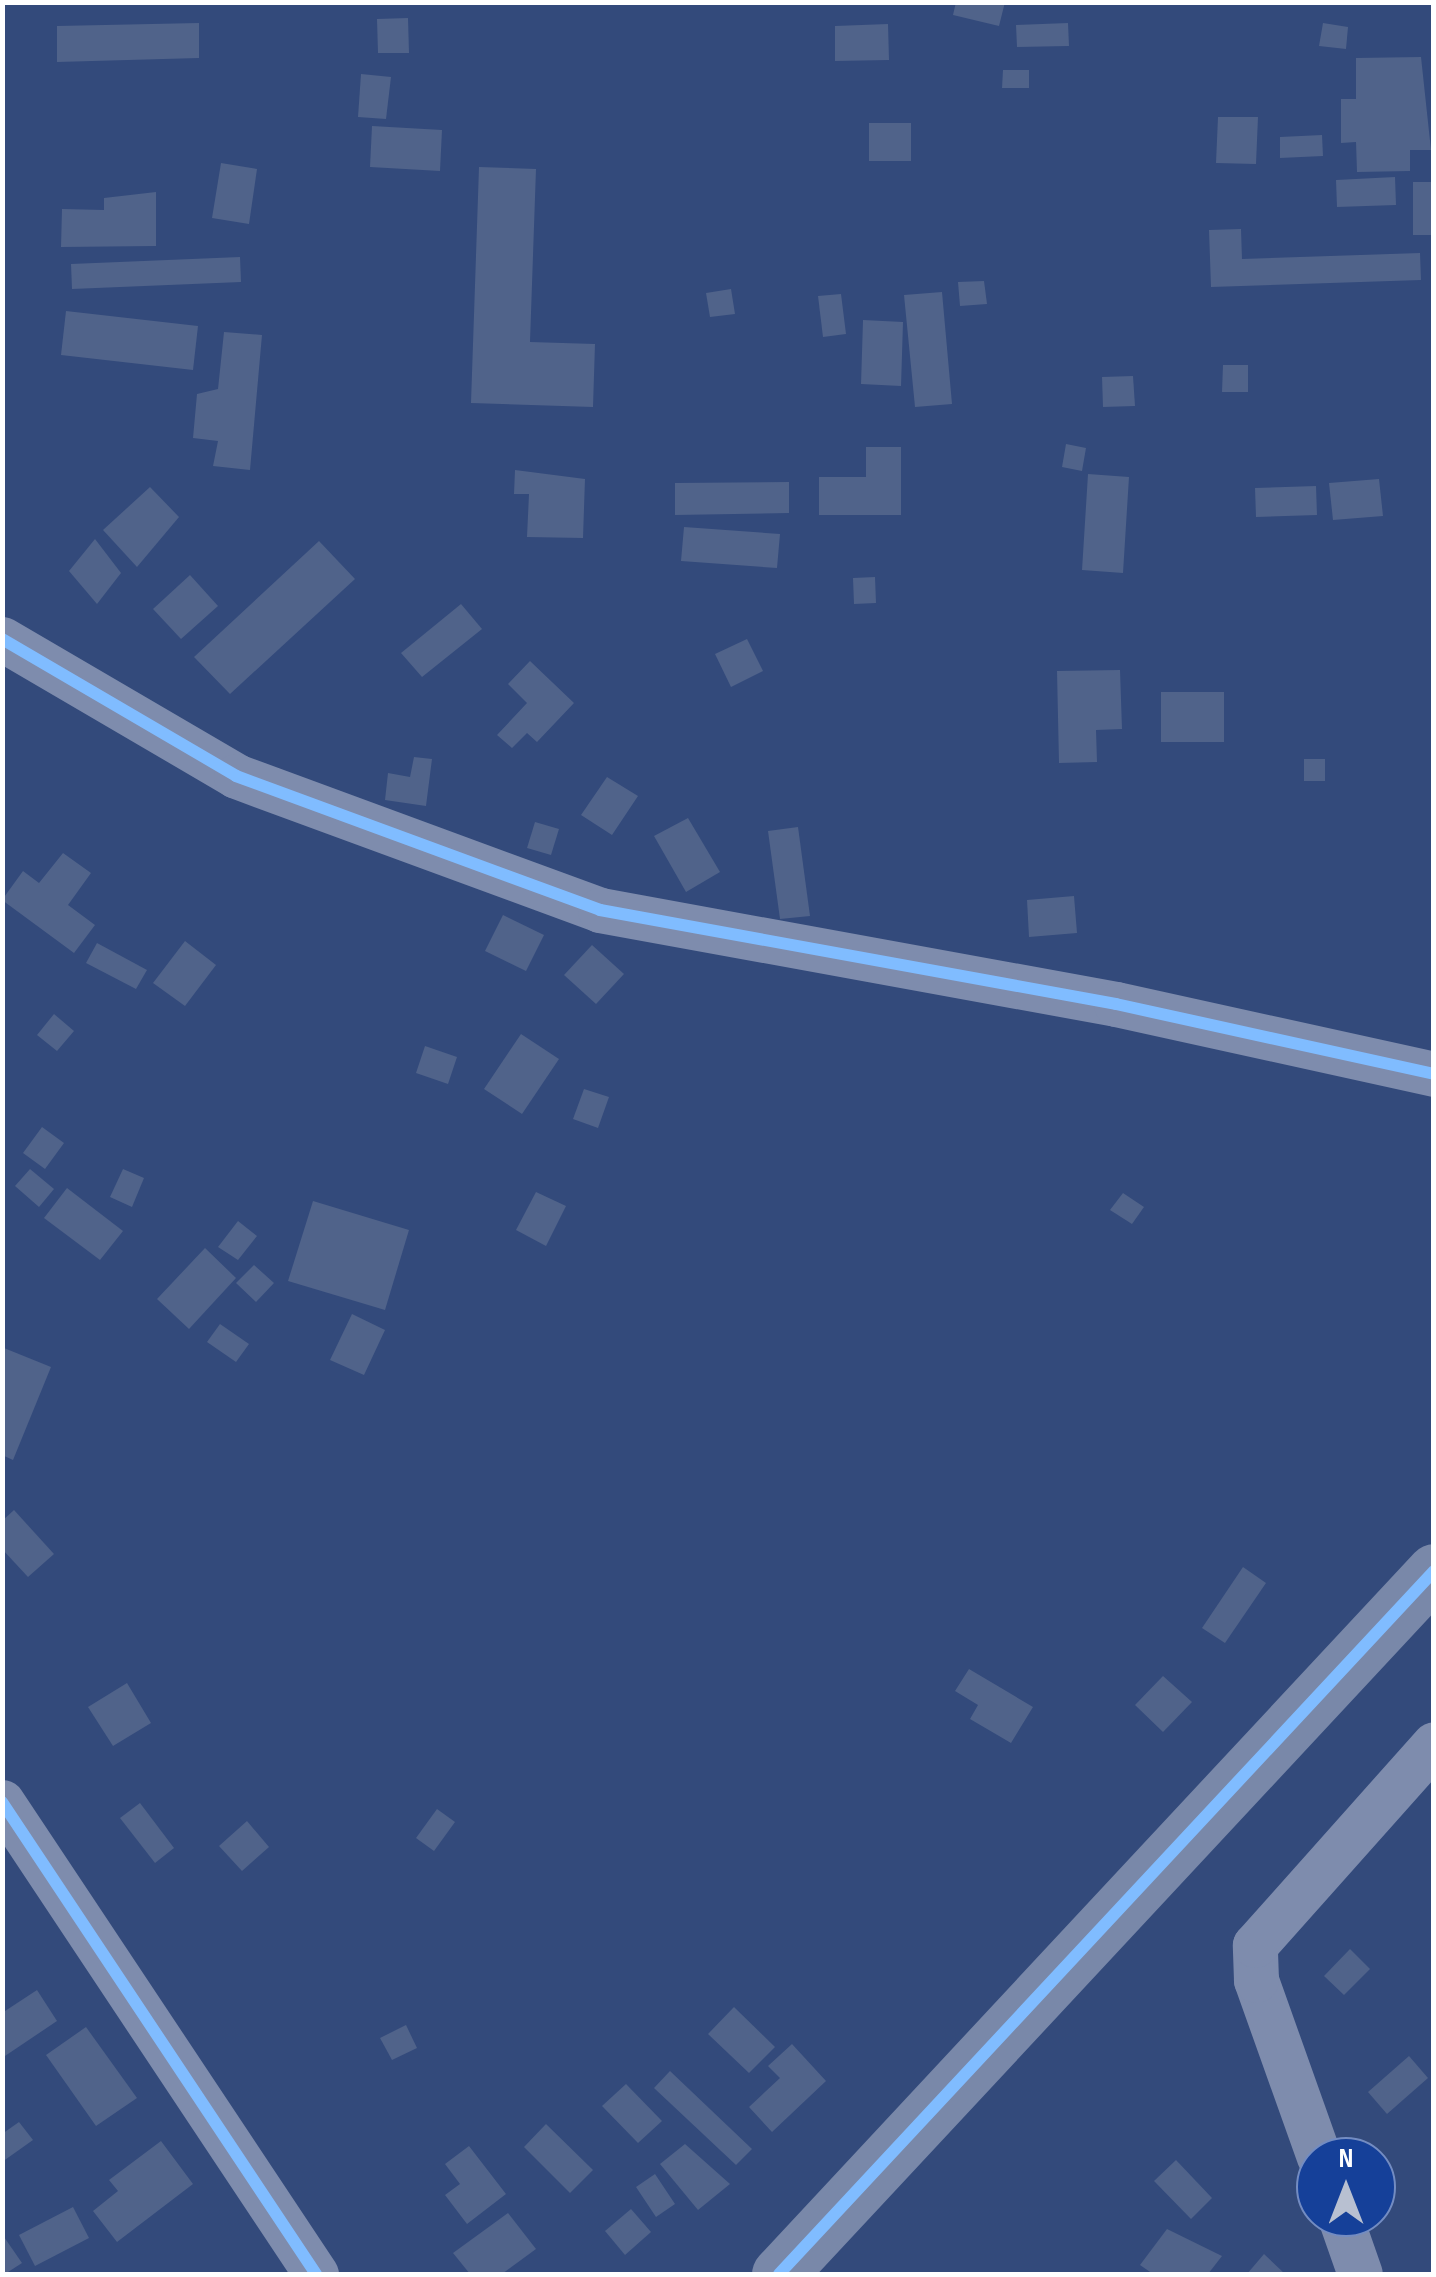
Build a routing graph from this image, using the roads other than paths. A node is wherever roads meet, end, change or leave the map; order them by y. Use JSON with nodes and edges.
{"nodes":[{"id":1,"x":2,"y":639,"type":"edge"},
{"id":2,"x":1434,"y":1074,"type":"edge"},
{"id":3,"x":1434,"y":1571,"type":"edge"},
{"id":4,"x":1434,"y":1744,"type":"edge"},
{"id":5,"x":2,"y":1802,"type":"edge"},
{"id":6,"x":1312,"y":2137,"type":"edge"},
{"id":7,"x":1347,"y":2237,"type":"edge"},
{"id":8,"x":316,"y":2274,"type":"edge"},
{"id":9,"x":778,"y":2274,"type":"edge"},
{"id":10,"x":1360,"y":2274,"type":"edge"}],
"edges":[{"from":1,"to":2,"type":"street"},
{"from":3,"to":9,"type":"street"},
{"from":4,"to":6,"type":"street"},
{"from":5,"to":8,"type":"street"},
{"from":7,"to":10,"type":"street"}]}
